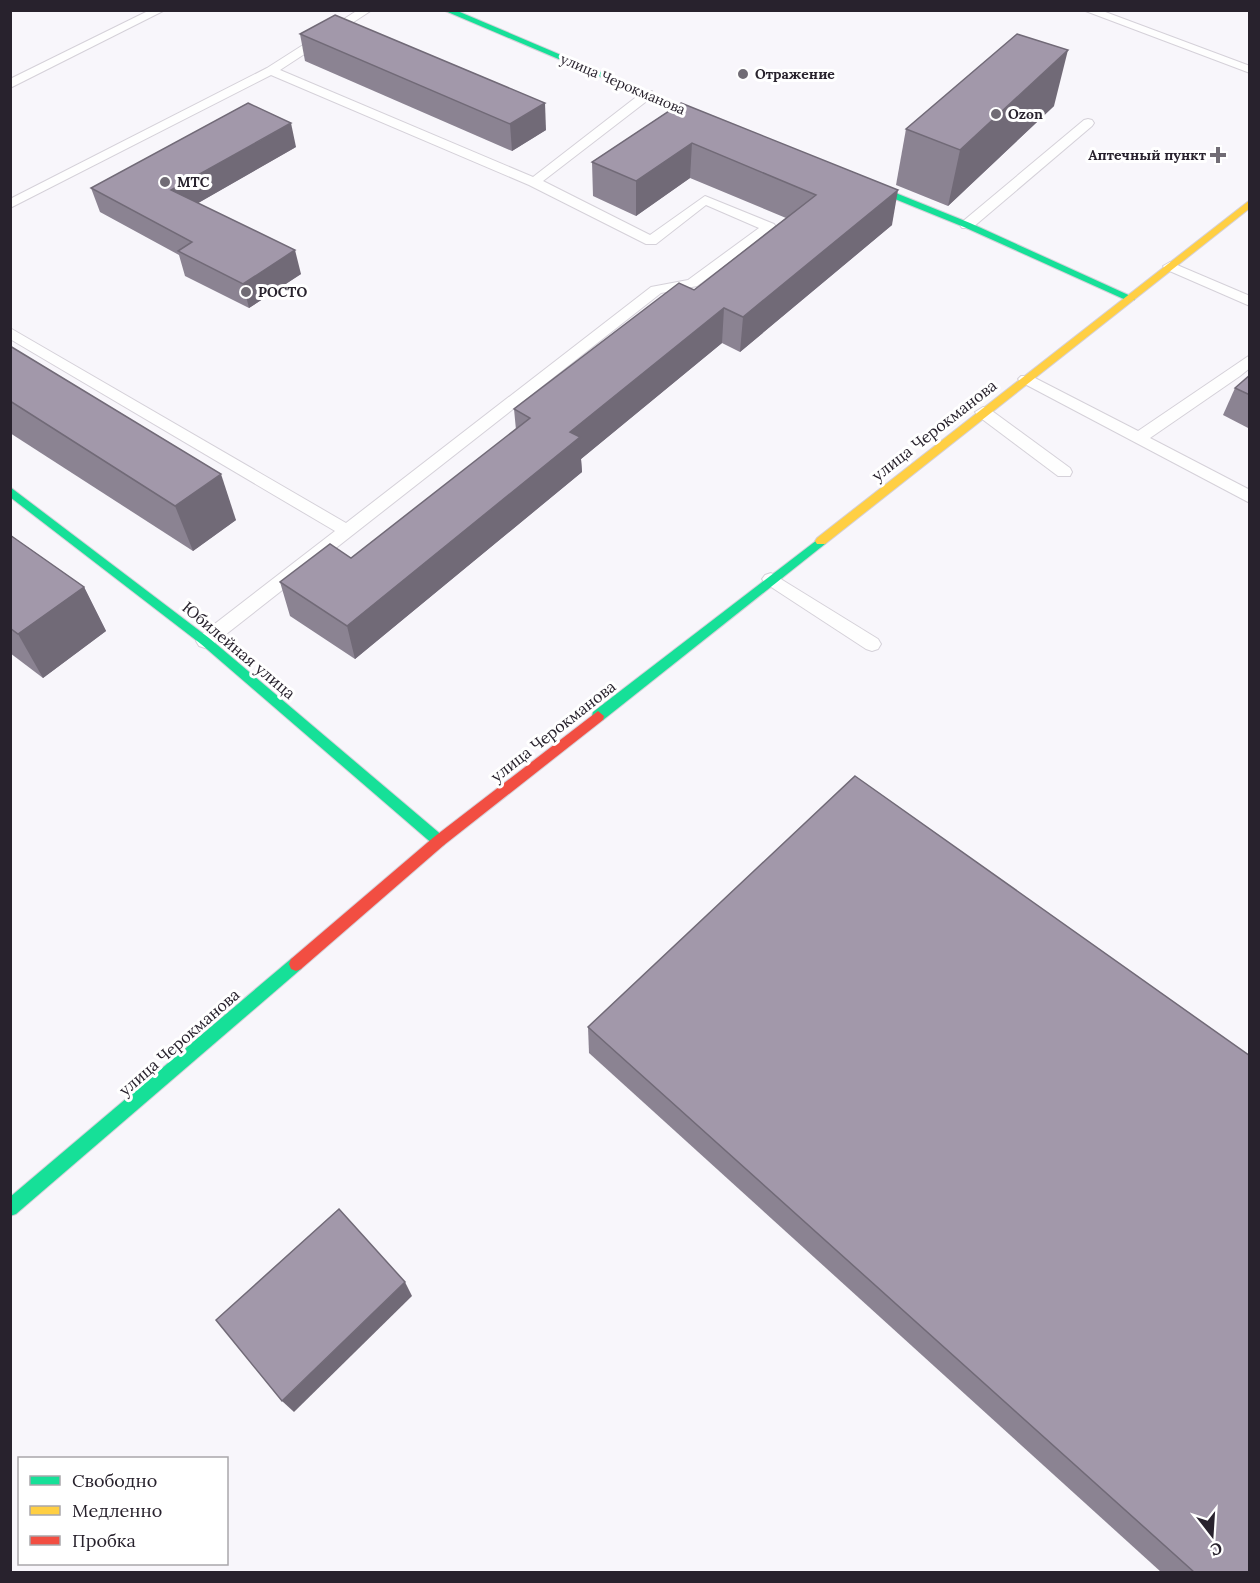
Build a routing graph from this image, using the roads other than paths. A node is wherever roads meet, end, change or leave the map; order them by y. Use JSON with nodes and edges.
{"nodes":[{"id":1,"x":160,"y":10,"type":"edge"},
{"id":2,"x":367,"y":10,"type":"edge"},
{"id":3,"x":447,"y":10,"type":"edge"},
{"id":4,"x":1088,"y":10,"type":"edge"},
{"id":5,"x":1250,"y":70,"type":"edge"},
{"id":6,"x":271,"y":71,"type":"junction"},
{"id":7,"x":10,"y":84,"type":"edge"},
{"id":8,"x":648,"y":94,"type":"junction"},
{"id":9,"x":1088,"y":123,"type":"dead end"},
{"id":10,"x":725,"y":126,"type":"edge"},
{"id":11,"x":846,"y":176,"type":"edge"},
{"id":12,"x":534,"y":182,"type":"junction"},
{"id":13,"x":1250,"y":203,"type":"edge"},
{"id":14,"x":10,"y":204,"type":"edge"},
{"id":15,"x":967,"y":225,"type":"junction"},
{"id":16,"x":1170,"y":266,"type":"junction"},
{"id":17,"x":1130,"y":298,"type":"junction"},
{"id":18,"x":1250,"y":302,"type":"edge"},
{"id":19,"x":10,"y":332,"type":"edge"},
{"id":20,"x":1250,"y":360,"type":"edge"},
{"id":21,"x":1026,"y":379,"type":"junction"},
{"id":22,"x":983,"y":412,"type":"junction"},
{"id":23,"x":1139,"y":438,"type":"junction"},
{"id":24,"x":1064,"y":472,"type":"dead end"},
{"id":25,"x":10,"y":491,"type":"edge"},
{"id":26,"x":1250,"y":496,"type":"edge"},
{"id":27,"x":347,"y":531,"type":"junction"},
{"id":28,"x":771,"y":579,"type":"junction"},
{"id":29,"x":205,"y":641,"type":"junction"},
{"id":30,"x":872,"y":644,"type":"dead end"},
{"id":31,"x":439,"y":841,"type":"junction"},
{"id":32,"x":10,"y":1208,"type":"edge"}],
"edges":[{"from":1,"to":7,"type":"lane"},
{"from":2,"to":6,"type":"lane"},
{"from":3,"to":8,"type":"street","name":"улица Черокманова"},
{"from":4,"to":5,"type":"lane"},
{"from":6,"to":12,"type":"lane"},
{"from":6,"to":14,"type":"lane"},
{"from":8,"to":10,"type":"street","name":"улица Черокманова"},
{"from":8,"to":12,"type":"lane"},
{"from":9,"to":15,"type":"lane"},
{"from":11,"to":15,"type":"street"},
{"from":12,"to":27,"type":"lane"},
{"from":13,"to":16,"type":"street","name":"улица Черокманова"},
{"from":15,"to":17,"type":"street"},
{"from":16,"to":17,"type":"street","name":"улица Черокманова"},
{"from":16,"to":18,"type":"lane"},
{"from":17,"to":21,"type":"street","name":"улица Черокманова"},
{"from":19,"to":27,"type":"lane"},
{"from":20,"to":23,"type":"lane"},
{"from":21,"to":22,"type":"street","name":"улица Черокманова"},
{"from":21,"to":23,"type":"lane"},
{"from":22,"to":24,"type":"lane"},
{"from":22,"to":28,"type":"street","name":"улица Черокманова"},
{"from":23,"to":26,"type":"lane"},
{"from":25,"to":29,"type":"street","name":"Юбилейная улица"},
{"from":27,"to":29,"type":"lane"},
{"from":28,"to":30,"type":"lane"},
{"from":28,"to":31,"type":"street","name":"улица Черокманова"},
{"from":29,"to":31,"type":"street","name":"Юбилейная улица"},
{"from":31,"to":32,"type":"street","name":"улица Черокманова"}]}
